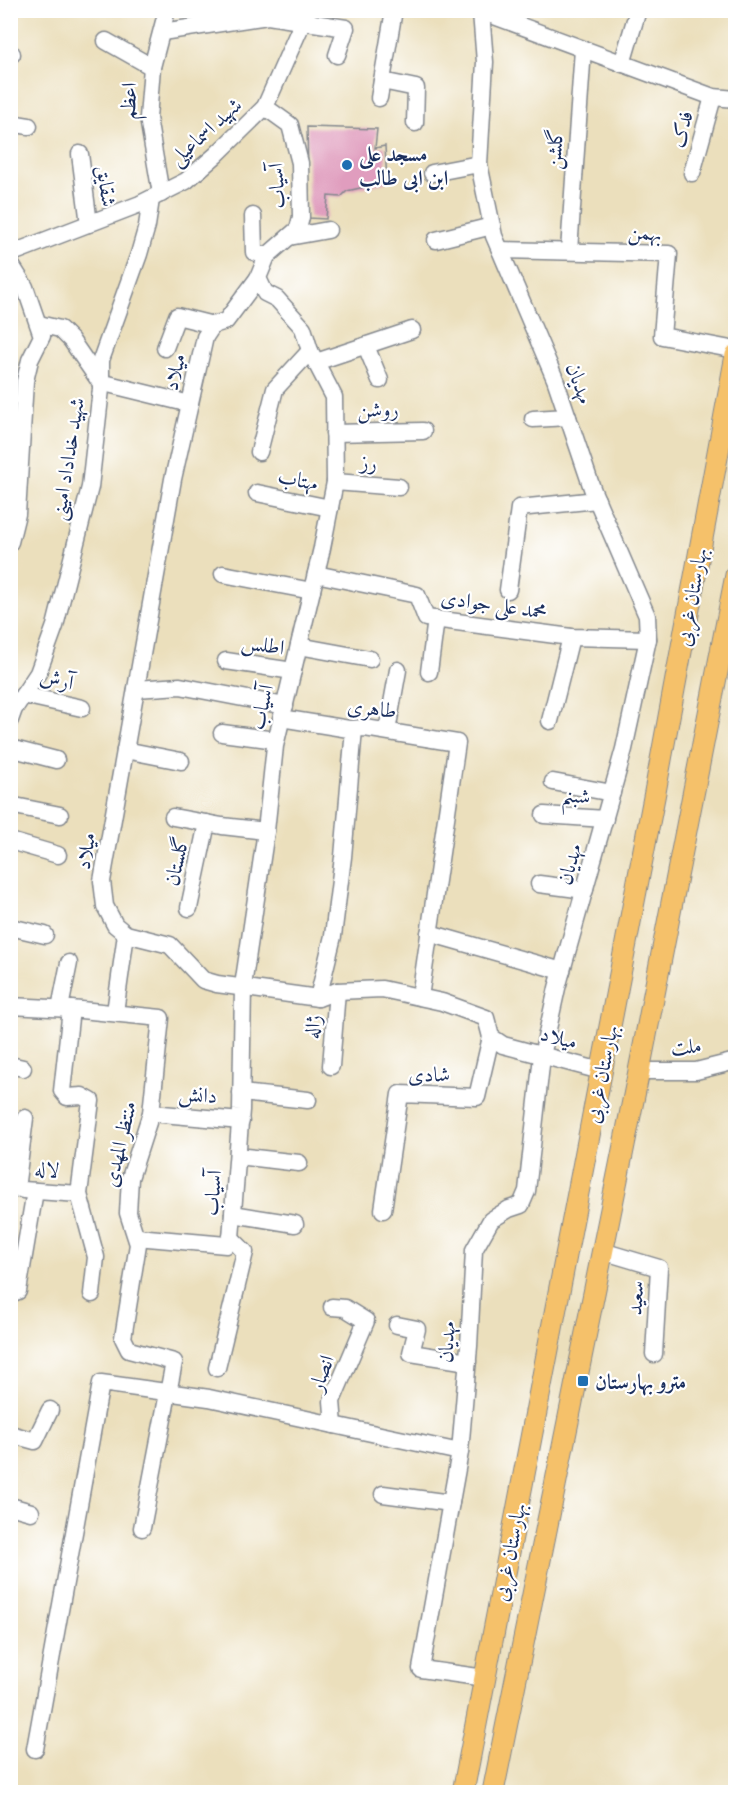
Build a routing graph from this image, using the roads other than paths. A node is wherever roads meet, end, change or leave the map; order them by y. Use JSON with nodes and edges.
{"nodes":[{"id":1,"x":167,"y":10,"type":"edge"},
{"id":2,"x":394,"y":10,"type":"edge"},
{"id":3,"x":638,"y":10,"type":"edge"},
{"id":4,"x":479,"y":11,"type":"edge"},
{"id":5,"x":305,"y":17,"type":"edge"},
{"id":6,"x":162,"y":32,"type":"junction"},
{"id":7,"x":106,"y":41,"type":"dead end"},
{"id":8,"x":583,"y":49,"type":"junction"},
{"id":9,"x":337,"y":56,"type":"dead end"},
{"id":10,"x":622,"y":64,"type":"junction"},
{"id":11,"x":152,"y":68,"type":"junction"},
{"id":12,"x":382,"y":81,"type":"junction"},
{"id":13,"x":379,"y":98,"type":"dead end"},
{"id":14,"x":727,"y":101,"type":"edge"},
{"id":15,"x":265,"y":107,"type":"junction"},
{"id":16,"x":10,"y":123,"type":"edge"},
{"id":17,"x":415,"y":123,"type":"dead end"},
{"id":18,"x":29,"y":126,"type":"dead end"},
{"id":19,"x":80,"y":154,"type":"dead end"},
{"id":20,"x":479,"y":164,"type":"junction"},
{"id":21,"x":432,"y":173,"type":"dead end"},
{"id":22,"x":692,"y":173,"type":"dead end"},
{"id":23,"x":156,"y":197,"type":"junction"},
{"id":24,"x":253,"y":216,"type":"dead end"},
{"id":25,"x":89,"y":224,"type":"junction"},
{"id":26,"x":492,"y":226,"type":"junction"},
{"id":27,"x":328,"y":230,"type":"dead end"},
{"id":28,"x":289,"y":237,"type":"junction"},
{"id":29,"x":436,"y":240,"type":"dead end"},
{"id":30,"x":500,"y":250,"type":"junction"},
{"id":31,"x":569,"y":251,"type":"junction"},
{"id":32,"x":10,"y":254,"type":"edge"},
{"id":33,"x":267,"y":256,"type":"junction"},
{"id":34,"x":10,"y":262,"type":"edge"},
{"id":35,"x":258,"y":278,"type":"junction"},
{"id":36,"x":39,"y":324,"type":"junction"},
{"id":37,"x":213,"y":325,"type":"junction"},
{"id":38,"x":412,"y":330,"type":"dead end"},
{"id":39,"x":366,"y":346,"type":"junction"},
{"id":40,"x":165,"y":348,"type":"dead end"},
{"id":41,"x":735,"y":350,"type":"edge"},
{"id":42,"x":735,"y":356,"type":"edge"},
{"id":43,"x":313,"y":357,"type":"junction"},
{"id":44,"x":381,"y":380,"type":"dead end"},
{"id":45,"x":17,"y":381,"type":"edge"},
{"id":46,"x":100,"y":382,"type":"junction"},
{"id":47,"x":190,"y":404,"type":"junction"},
{"id":48,"x":568,"y":417,"type":"junction"},
{"id":49,"x":533,"y":419,"type":"dead end"},
{"id":50,"x":423,"y":431,"type":"dead end"},
{"id":51,"x":334,"y":433,"type":"junction"},
{"id":52,"x":259,"y":452,"type":"dead end"},
{"id":53,"x":16,"y":458,"type":"edge"},
{"id":54,"x":335,"y":482,"type":"junction"},
{"id":55,"x":399,"y":487,"type":"dead end"},
{"id":56,"x":258,"y":493,"type":"dead end"},
{"id":57,"x":597,"y":500,"type":"junction"},
{"id":58,"x":330,"y":508,"type":"junction"},
{"id":59,"x":11,"y":538,"type":"edge"},
{"id":60,"x":223,"y":574,"type":"dead end"},
{"id":61,"x":316,"y":574,"type":"junction"},
{"id":62,"x":735,"y":575,"type":"edge"},
{"id":63,"x":508,"y":590,"type":"dead end"},
{"id":64,"x":312,"y":591,"type":"junction"},
{"id":65,"x":436,"y":619,"type":"junction"},
{"id":66,"x":730,"y":634,"type":"edge"},
{"id":67,"x":571,"y":637,"type":"junction"},
{"id":68,"x":648,"y":639,"type":"junction"},
{"id":69,"x":299,"y":646,"type":"junction"},
{"id":70,"x":370,"y":659,"type":"dead end"},
{"id":71,"x":226,"y":661,"type":"dead end"},
{"id":72,"x":398,"y":670,"type":"dead end"},
{"id":73,"x":293,"y":671,"type":"junction"},
{"id":74,"x":429,"y":672,"type":"dead end"},
{"id":75,"x":136,"y":689,"type":"junction"},
{"id":76,"x":14,"y":707,"type":"edge"},
{"id":77,"x":82,"y":708,"type":"dead end"},
{"id":78,"x":283,"y":712,"type":"junction"},
{"id":79,"x":550,"y":721,"type":"dead end"},
{"id":80,"x":354,"y":729,"type":"junction"},
{"id":81,"x":387,"y":731,"type":"junction"},
{"id":82,"x":222,"y":733,"type":"dead end"},
{"id":83,"x":276,"y":740,"type":"junction"},
{"id":84,"x":10,"y":748,"type":"edge"},
{"id":85,"x":125,"y":750,"type":"junction"},
{"id":86,"x":56,"y":760,"type":"dead end"},
{"id":87,"x":181,"y":761,"type":"dead end"},
{"id":88,"x":553,"y":782,"type":"dead end"},
{"id":89,"x":612,"y":793,"type":"junction"},
{"id":90,"x":10,"y":805,"type":"edge"},
{"id":91,"x":60,"y":815,"type":"dead end"},
{"id":92,"x":544,"y":815,"type":"dead end"},
{"id":93,"x":173,"y":817,"type":"dead end"},
{"id":94,"x":605,"y":819,"type":"junction"},
{"id":95,"x":207,"y":823,"type":"junction"},
{"id":96,"x":266,"y":831,"type":"junction"},
{"id":97,"x":10,"y":841,"type":"edge"},
{"id":98,"x":58,"y":855,"type":"dead end"},
{"id":99,"x":539,"y":884,"type":"dead end"},
{"id":100,"x":585,"y":890,"type":"junction"},
{"id":101,"x":189,"y":908,"type":"dead end"},
{"id":102,"x":10,"y":927,"type":"edge"},
{"id":103,"x":429,"y":933,"type":"junction"},
{"id":104,"x":126,"y":934,"type":"junction"},
{"id":105,"x":45,"y":935,"type":"dead end"},
{"id":106,"x":69,"y":963,"type":"dead end"},
{"id":107,"x":562,"y":971,"type":"junction"},
{"id":108,"x":243,"y":986,"type":"junction"},
{"id":109,"x":337,"y":992,"type":"junction"},
{"id":110,"x":420,"y":997,"type":"junction"},
{"id":111,"x":318,"y":998,"type":"junction"},
{"id":112,"x":10,"y":1006,"type":"edge"},
{"id":113,"x":66,"y":1008,"type":"junction"},
{"id":114,"x":115,"y":1012,"type":"junction"},
{"id":115,"x":491,"y":1037,"type":"junction"},
{"id":116,"x":542,"y":1056,"type":"junction"},
{"id":117,"x":735,"y":1061,"type":"edge"},
{"id":118,"x":331,"y":1066,"type":"dead end"},
{"id":119,"x":601,"y":1071,"type":"junction"},
{"id":120,"x":639,"y":1071,"type":"junction"},
{"id":121,"x":241,"y":1093,"type":"junction"},
{"id":122,"x":308,"y":1100,"type":"dead end"},
{"id":123,"x":151,"y":1113,"type":"junction"},
{"id":124,"x":26,"y":1118,"type":"dead end"},
{"id":125,"x":241,"y":1121,"type":"junction"},
{"id":126,"x":238,"y":1156,"type":"junction"},
{"id":127,"x":299,"y":1163,"type":"dead end"},
{"id":128,"x":13,"y":1189,"type":"edge"},
{"id":129,"x":35,"y":1191,"type":"junction"},
{"id":130,"x":79,"y":1194,"type":"junction"},
{"id":131,"x":383,"y":1210,"type":"dead end"},
{"id":132,"x":233,"y":1214,"type":"junction"},
{"id":133,"x":295,"y":1224,"type":"dead end"},
{"id":134,"x":137,"y":1237,"type":"junction"},
{"id":135,"x":231,"y":1238,"type":"junction"},
{"id":136,"x":602,"y":1251,"type":"junction"},
{"id":137,"x":10,"y":1294,"type":"edge"},
{"id":138,"x":92,"y":1294,"type":"dead end"},
{"id":139,"x":332,"y":1307,"type":"dead end"},
{"id":140,"x":396,"y":1325,"type":"dead end"},
{"id":141,"x":654,"y":1354,"type":"dead end"},
{"id":142,"x":468,"y":1362,"type":"junction"},
{"id":143,"x":217,"y":1368,"type":"dead end"},
{"id":144,"x":169,"y":1392,"type":"junction"},
{"id":145,"x":51,"y":1410,"type":"dead end"},
{"id":146,"x":334,"y":1425,"type":"junction"},
{"id":147,"x":10,"y":1434,"type":"edge"},
{"id":148,"x":460,"y":1452,"type":"junction"},
{"id":149,"x":383,"y":1494,"type":"dead end"},
{"id":150,"x":520,"y":1498,"type":"junction"},
{"id":151,"x":451,"y":1503,"type":"junction"},
{"id":152,"x":10,"y":1506,"type":"edge"},
{"id":153,"x":31,"y":1512,"type":"dead end"},
{"id":154,"x":142,"y":1528,"type":"dead end"},
{"id":155,"x":528,"y":1618,"type":"junction"},
{"id":156,"x":489,"y":1657,"type":"junction"},
{"id":157,"x":485,"y":1678,"type":"junction"},
{"id":158,"x":35,"y":1749,"type":"dead end"},
{"id":159,"x":463,"y":1792,"type":"edge"},
{"id":160,"x":492,"y":1792,"type":"edge"}],
"edges":[{"from":1,"to":6,"type":"street","name":"اعظم"},
{"from":2,"to":12,"type":"street"},
{"from":3,"to":10,"type":"street"},
{"from":4,"to":8,"type":"street"},
{"from":4,"to":20,"type":"street","name":"مهدیان"},
{"from":5,"to":6,"type":"street"},
{"from":5,"to":9,"type":"street"},
{"from":5,"to":15,"type":"street","name":"شهید اسماعیلی"},
{"from":6,"to":11,"type":"street","name":"اعظم"},
{"from":7,"to":11,"type":"street"},
{"from":8,"to":10,"type":"street"},
{"from":8,"to":31,"type":"street","name":"گلشن"},
{"from":10,"to":14,"type":"street"},
{"from":11,"to":23,"type":"street","name":"اعظم"},
{"from":12,"to":13,"type":"street"},
{"from":12,"to":17,"type":"street"},
{"from":14,"to":22,"type":"street","name":"فدک"},
{"from":15,"to":23,"type":"street","name":"شهید اسماعیلی"},
{"from":15,"to":28,"type":"street","name":"آسیاب"},
{"from":16,"to":18,"type":"street"},
{"from":19,"to":25,"type":"street","name":"شقایق"},
{"from":20,"to":21,"type":"street"},
{"from":20,"to":26,"type":"street","name":"مهدیان"},
{"from":23,"to":25,"type":"street","name":"شهید اسماعیلی"},
{"from":23,"to":46,"type":"street","name":"شهید خداداد امینی"},
{"from":24,"to":33,"type":"street"},
{"from":25,"to":32,"type":"street","name":"شهید اسماعیلی"},
{"from":26,"to":29,"type":"street"},
{"from":26,"to":30,"type":"street","name":"مهدیان"},
{"from":27,"to":28,"type":"street"},
{"from":28,"to":33,"type":"street","name":"آسیاب"},
{"from":30,"to":31,"type":"street","name":"بهمن"},
{"from":30,"to":48,"type":"street","name":"مهدیان"},
{"from":31,"to":41,"type":"street","name":"بهمن"},
{"from":33,"to":35,"type":"street","name":"آسیاب"},
{"from":34,"to":36,"type":"street"},
{"from":35,"to":37,"type":"street"},
{"from":35,"to":43,"type":"street","name":"آسیاب"},
{"from":36,"to":45,"type":"street"},
{"from":36,"to":46,"type":"street"},
{"from":37,"to":40,"type":"street"},
{"from":37,"to":47,"type":"street","name":"میلاد"},
{"from":38,"to":39,"type":"street"},
{"from":39,"to":43,"type":"street"},
{"from":39,"to":44,"type":"street"},
{"from":42,"to":119,"type":"main road","name":"بهارستان غربی"},
{"from":43,"to":51,"type":"street","name":"آسیاب"},
{"from":43,"to":52,"type":"street"},
{"from":45,"to":53,"type":"street"},
{"from":46,"to":47,"type":"street"},
{"from":46,"to":76,"type":"street","name":"شهید خداداد امینی"},
{"from":47,"to":75,"type":"street","name":"میلاد"},
{"from":48,"to":49,"type":"street"},
{"from":48,"to":57,"type":"street","name":"مهدیان"},
{"from":50,"to":51,"type":"street","name":"روشن"},
{"from":51,"to":54,"type":"street","name":"آسیاب"},
{"from":53,"to":59,"type":"street"},
{"from":54,"to":55,"type":"street","name":"رز"},
{"from":54,"to":58,"type":"street","name":"آسیاب"},
{"from":56,"to":58,"type":"street","name":"مهتاب"},
{"from":57,"to":63,"type":"street"},
{"from":57,"to":68,"type":"street","name":"مهدیان"},
{"from":58,"to":61,"type":"street","name":"آسیاب"},
{"from":60,"to":64,"type":"street"},
{"from":61,"to":64,"type":"street","name":"آسیاب"},
{"from":61,"to":65,"type":"street","name":"محمد علی جوادی"},
{"from":62,"to":66,"type":"main road","name":"بهارستان غربی"},
{"from":64,"to":69,"type":"street","name":"آسیاب"},
{"from":65,"to":67,"type":"street","name":"محمد علی جوادی"},
{"from":65,"to":74,"type":"street"},
{"from":66,"to":120,"type":"main road","name":"بهارستان غربی"},
{"from":67,"to":68,"type":"street","name":"محمد علی جوادی"},
{"from":67,"to":79,"type":"street"},
{"from":68,"to":89,"type":"street","name":"مهدیان"},
{"from":69,"to":70,"type":"street"},
{"from":69,"to":73,"type":"street","name":"آسیاب"},
{"from":71,"to":73,"type":"street","name":"اطلس"},
{"from":72,"to":81,"type":"street"},
{"from":73,"to":78,"type":"street","name":"آسیاب"},
{"from":75,"to":78,"type":"street","name":"طاهری"},
{"from":75,"to":85,"type":"street","name":"میلاد"},
{"from":76,"to":77,"type":"street","name":"آرش"},
{"from":78,"to":80,"type":"street","name":"طاهری"},
{"from":78,"to":83,"type":"street","name":"آسیاب"},
{"from":80,"to":81,"type":"street","name":"طاهری"},
{"from":80,"to":111,"type":"street"},
{"from":81,"to":103,"type":"street","name":"طاهری"},
{"from":82,"to":83,"type":"street"},
{"from":83,"to":96,"type":"street","name":"آسیاب"},
{"from":84,"to":86,"type":"street"},
{"from":85,"to":87,"type":"street"},
{"from":85,"to":104,"type":"street","name":"میلاد"},
{"from":88,"to":89,"type":"street"},
{"from":89,"to":94,"type":"street","name":"مهدیان"},
{"from":90,"to":91,"type":"street"},
{"from":92,"to":94,"type":"street","name":"شبنم"},
{"from":93,"to":95,"type":"street"},
{"from":94,"to":100,"type":"street","name":"مهدیان"},
{"from":95,"to":96,"type":"street"},
{"from":95,"to":101,"type":"street","name":"گلستان"},
{"from":96,"to":108,"type":"street","name":"آسیاب"},
{"from":97,"to":98,"type":"street"},
{"from":99,"to":100,"type":"street"},
{"from":100,"to":107,"type":"street","name":"مهدیان"},
{"from":102,"to":105,"type":"street"},
{"from":103,"to":107,"type":"street"},
{"from":103,"to":110,"type":"street"},
{"from":104,"to":108,"type":"street"},
{"from":104,"to":114,"type":"street"},
{"from":106,"to":113,"type":"street"},
{"from":107,"to":116,"type":"street","name":"مهدیان"},
{"from":108,"to":111,"type":"street"},
{"from":108,"to":121,"type":"street","name":"آسیاب"},
{"from":109,"to":110,"type":"street"},
{"from":109,"to":111,"type":"street"},
{"from":109,"to":118,"type":"street","name":"ژاله"},
{"from":110,"to":115,"type":"street"},
{"from":112,"to":113,"type":"street","name":"منتظر المهدی"},
{"from":113,"to":114,"type":"street","name":"منتظر المهدی"},
{"from":113,"to":130,"type":"street"},
{"from":114,"to":123,"type":"street","name":"منتظر المهدی"},
{"from":115,"to":116,"type":"street","name":"میلاد"},
{"from":115,"to":131,"type":"street","name":"شادی"},
{"from":116,"to":119,"type":"street","name":"میلاد"},
{"from":116,"to":142,"type":"street","name":"مهدیان"},
{"from":117,"to":120,"type":"street","name":"ملت"},
{"from":119,"to":150,"type":"main road","name":"بهارستان غربی"},
{"from":120,"to":136,"type":"main road","name":"بهارستان غربی"},
{"from":121,"to":122,"type":"street"},
{"from":121,"to":125,"type":"street","name":"آسیاب"},
{"from":123,"to":125,"type":"street","name":"دانش"},
{"from":123,"to":134,"type":"street","name":"منتظر المهدی"},
{"from":124,"to":128,"type":"street"},
{"from":125,"to":126,"type":"street","name":"آسیاب"},
{"from":126,"to":127,"type":"street"},
{"from":126,"to":132,"type":"street","name":"آسیاب"},
{"from":128,"to":129,"type":"street","name":"لاله"},
{"from":129,"to":130,"type":"street","name":"لاله"},
{"from":129,"to":137,"type":"street"},
{"from":130,"to":138,"type":"street"},
{"from":132,"to":133,"type":"street"},
{"from":132,"to":135,"type":"street","name":"آسیاب"},
{"from":134,"to":135,"type":"street"},
{"from":134,"to":144,"type":"street","name":"منتظر المهدی"},
{"from":135,"to":143,"type":"street","name":"آسیاب"},
{"from":136,"to":141,"type":"street","name":"سعید"},
{"from":136,"to":155,"type":"main road","name":"بهارستان غربی"},
{"from":139,"to":146,"type":"street","name":"انصار"},
{"from":140,"to":142,"type":"street"},
{"from":142,"to":148,"type":"street","name":"مهدیان"},
{"from":144,"to":146,"type":"street"},
{"from":144,"to":154,"type":"street"},
{"from":144,"to":158,"type":"street"},
{"from":145,"to":147,"type":"street"},
{"from":146,"to":148,"type":"street","name":"انصار"},
{"from":148,"to":151,"type":"street","name":"مهدیان"},
{"from":149,"to":151,"type":"street"},
{"from":150,"to":155,"type":"main road"},
{"from":150,"to":156,"type":"main road","name":"بهارستان غربی"},
{"from":151,"to":157,"type":"street","name":"مهدیان"},
{"from":152,"to":153,"type":"street"},
{"from":155,"to":160,"type":"main road","name":"بهارستان غربی"},
{"from":156,"to":157,"type":"main road","name":"بهارستان غربی"},
{"from":156,"to":160,"type":"main road"},
{"from":157,"to":159,"type":"main road","name":"بهارستان غربی"}]}
